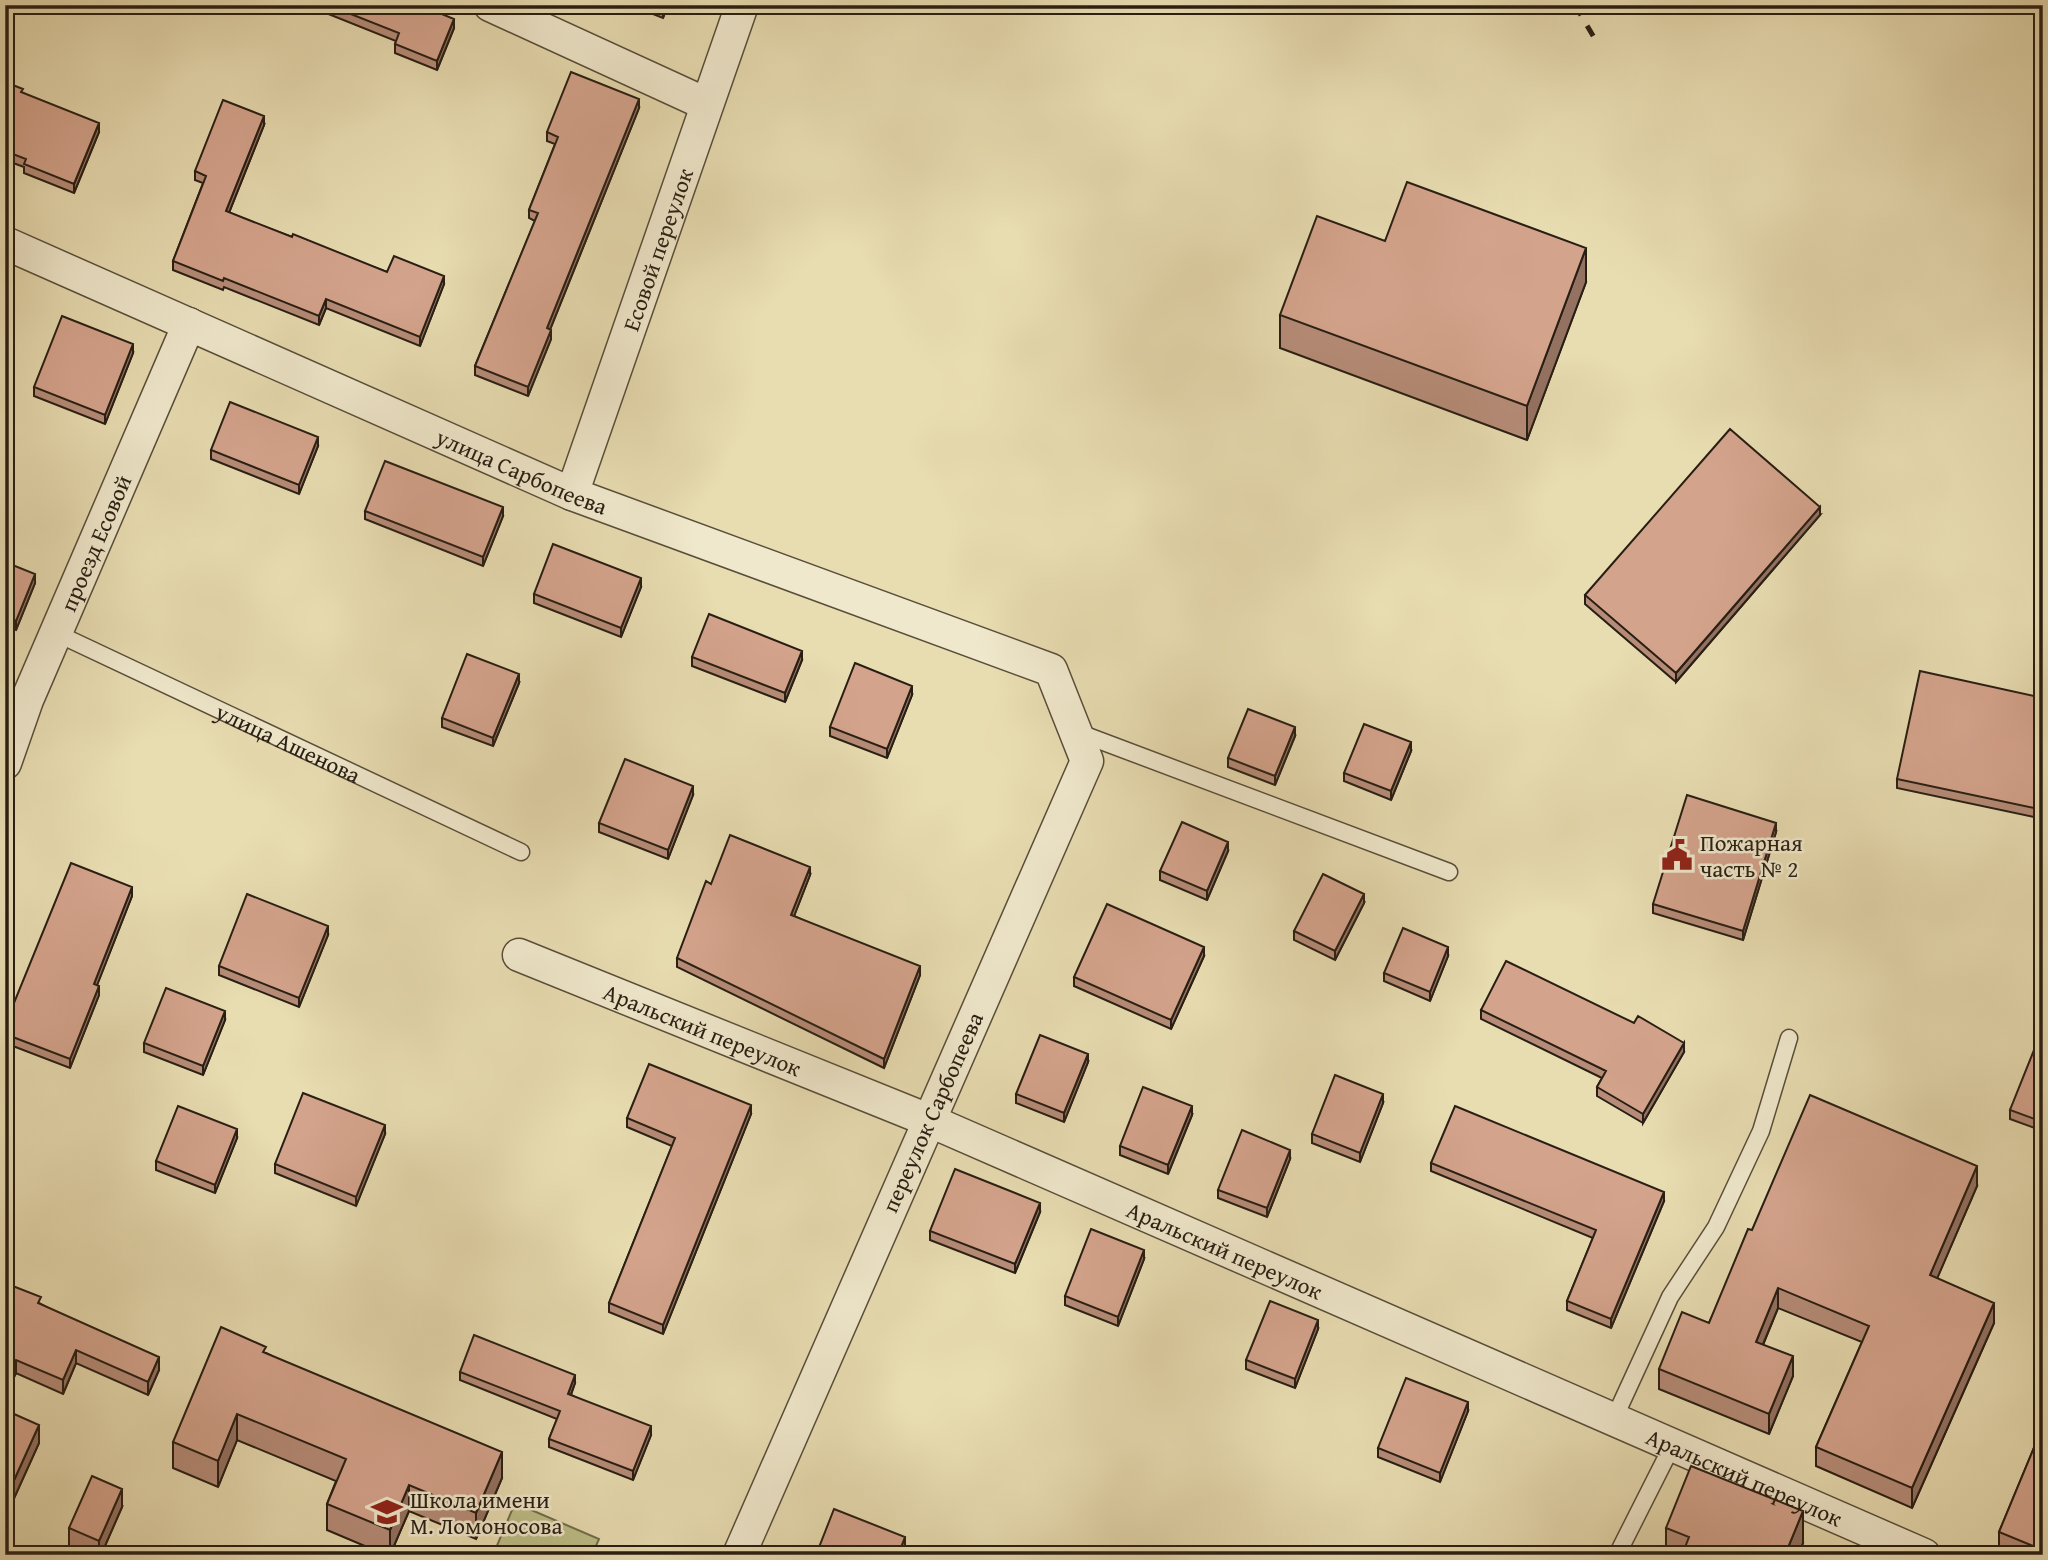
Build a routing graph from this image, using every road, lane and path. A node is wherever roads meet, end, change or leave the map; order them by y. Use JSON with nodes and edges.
{"nodes":[{"id":1,"x":490,"y":5,"type":"edge"},
{"id":2,"x":741,"y":5,"type":"edge"},
{"id":3,"x":706,"y":104,"type":"junction"},
{"id":4,"x":5,"y":243,"type":"edge"},
{"id":5,"x":189,"y":324,"type":"junction"},
{"id":6,"x":572,"y":494,"type":"junction"},
{"id":7,"x":56,"y":633,"type":"junction"},
{"id":8,"x":1051,"y":670,"type":"joint"},
{"id":9,"x":16,"y":695,"type":"edge"},
{"id":10,"x":1075,"y":731,"type":"junction"},
{"id":11,"x":5,"y":763,"type":"edge"},
{"id":12,"x":521,"y":852,"type":"dead end"},
{"id":13,"x":1449,"y":872,"type":"dead end"},
{"id":14,"x":519,"y":955,"type":"dead end"},
{"id":15,"x":1789,"y":1038,"type":"dead end"},
{"id":16,"x":928,"y":1120,"type":"junction"},
{"id":17,"x":1613,"y":1420,"type":"junction"},
{"id":18,"x":1672,"y":1446,"type":"junction"},
{"id":19,"x":739,"y":1555,"type":"edge"},
{"id":20,"x":1617,"y":1555,"type":"edge"},
{"id":21,"x":1924,"y":1555,"type":"edge"}],
"edges":[{"from":1,"to":3,"type":"street"},
{"from":2,"to":3,"type":"street","name":"Есовой переулок"},
{"from":3,"to":6,"type":"street","name":"Есовой переулок"},
{"from":4,"to":5,"type":"street","name":"улица Сарбопеева"},
{"from":5,"to":6,"type":"street","name":"улица Сарбопеева"},
{"from":5,"to":7,"type":"street","name":"проезд Есовой"},
{"from":6,"to":8,"type":"street","name":"улица Сарбопеева"},
{"from":7,"to":9,"type":"street","name":"проезд Есовой"},
{"from":7,"to":12,"type":"lane","name":"улица Ашенова"},
{"from":8,"to":10,"type":"street","name":"переулок Сарбопеева"},
{"from":9,"to":11,"type":"street","name":"проезд Есовой"},
{"from":10,"to":13,"type":"lane"},
{"from":10,"to":16,"type":"street","name":"переулок Сарбопеева"},
{"from":14,"to":16,"type":"street","name":"Аральский переулок"},
{"from":15,"to":17,"type":"lane"},
{"from":16,"to":17,"type":"street","name":"Аральский переулок"},
{"from":16,"to":19,"type":"street","name":"переулок Сарбопеева"},
{"from":17,"to":18,"type":"street","name":"Аральский переулок"},
{"from":18,"to":20,"type":"lane"},
{"from":18,"to":21,"type":"street","name":"Аральский переулок"}]}
